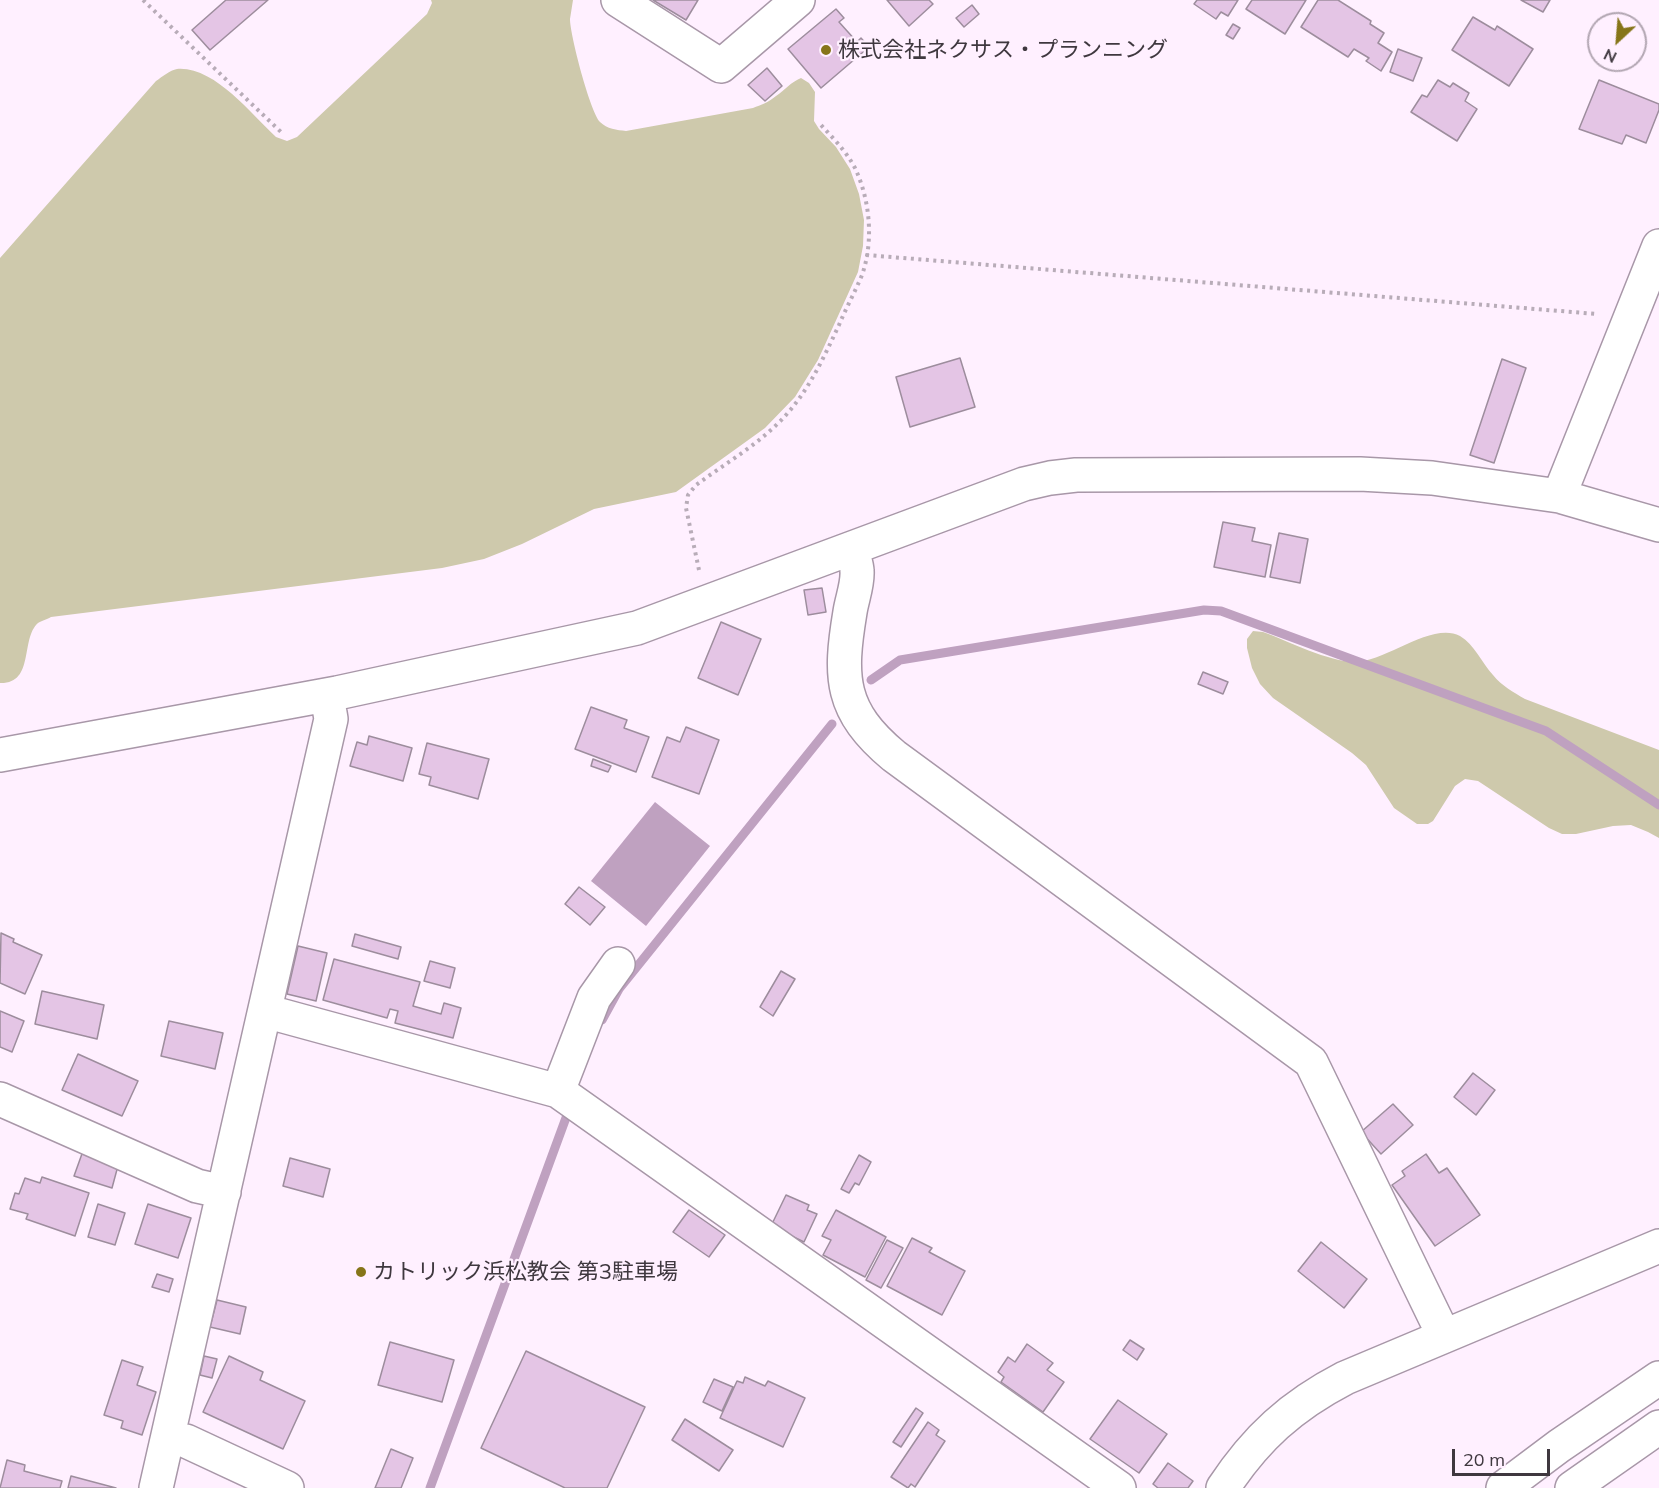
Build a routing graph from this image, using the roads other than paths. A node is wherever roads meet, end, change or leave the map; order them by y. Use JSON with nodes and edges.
{"nodes":[{"id":1,"x":618,"y":0,"type":"edge"},
{"id":2,"x":798,"y":0,"type":"edge"},
{"id":3,"x":1659,"y":246,"type":"edge"},
{"id":4,"x":1559,"y":496,"type":"junction"},
{"id":5,"x":1659,"y":525,"type":"edge"},
{"id":6,"x":852,"y":549,"type":"junction"},
{"id":7,"x":327,"y":695,"type":"junction"},
{"id":8,"x":0,"y":755,"type":"edge"},
{"id":9,"x":618,"y":964,"type":"dead end"},
{"id":10,"x":265,"y":1011,"type":"junction"},
{"id":11,"x":558,"y":1091,"type":"junction"},
{"id":12,"x":0,"y":1099,"type":"edge"},
{"id":13,"x":224,"y":1192,"type":"junction"},
{"id":14,"x":1659,"y":1246,"type":"edge"},
{"id":15,"x":1444,"y":1336,"type":"junction"},
{"id":16,"x":1659,"y":1378,"type":"edge"},
{"id":17,"x":1659,"y":1427,"type":"edge"},
{"id":18,"x":168,"y":1437,"type":"junction"},
{"id":19,"x":156,"y":1488,"type":"edge"},
{"id":20,"x":287,"y":1488,"type":"edge"},
{"id":21,"x":1119,"y":1488,"type":"edge"},
{"id":22,"x":1223,"y":1488,"type":"edge"},
{"id":23,"x":1503,"y":1488,"type":"edge"},
{"id":24,"x":1572,"y":1488,"type":"edge"}],
"edges":[{"from":1,"to":2,"type":"street"},
{"from":3,"to":4,"type":"street"},
{"from":4,"to":5,"type":"street"},
{"from":4,"to":6,"type":"street"},
{"from":6,"to":7,"type":"street"},
{"from":6,"to":15,"type":"street"},
{"from":7,"to":8,"type":"street"},
{"from":7,"to":10,"type":"street"},
{"from":9,"to":11,"type":"street"},
{"from":10,"to":11,"type":"street"},
{"from":10,"to":13,"type":"street"},
{"from":11,"to":21,"type":"street"},
{"from":12,"to":13,"type":"street"},
{"from":13,"to":18,"type":"street"},
{"from":14,"to":15,"type":"street"},
{"from":15,"to":22,"type":"street"},
{"from":16,"to":23,"type":"street"},
{"from":17,"to":24,"type":"street"},
{"from":18,"to":19,"type":"street"},
{"from":18,"to":20,"type":"street"}]}
